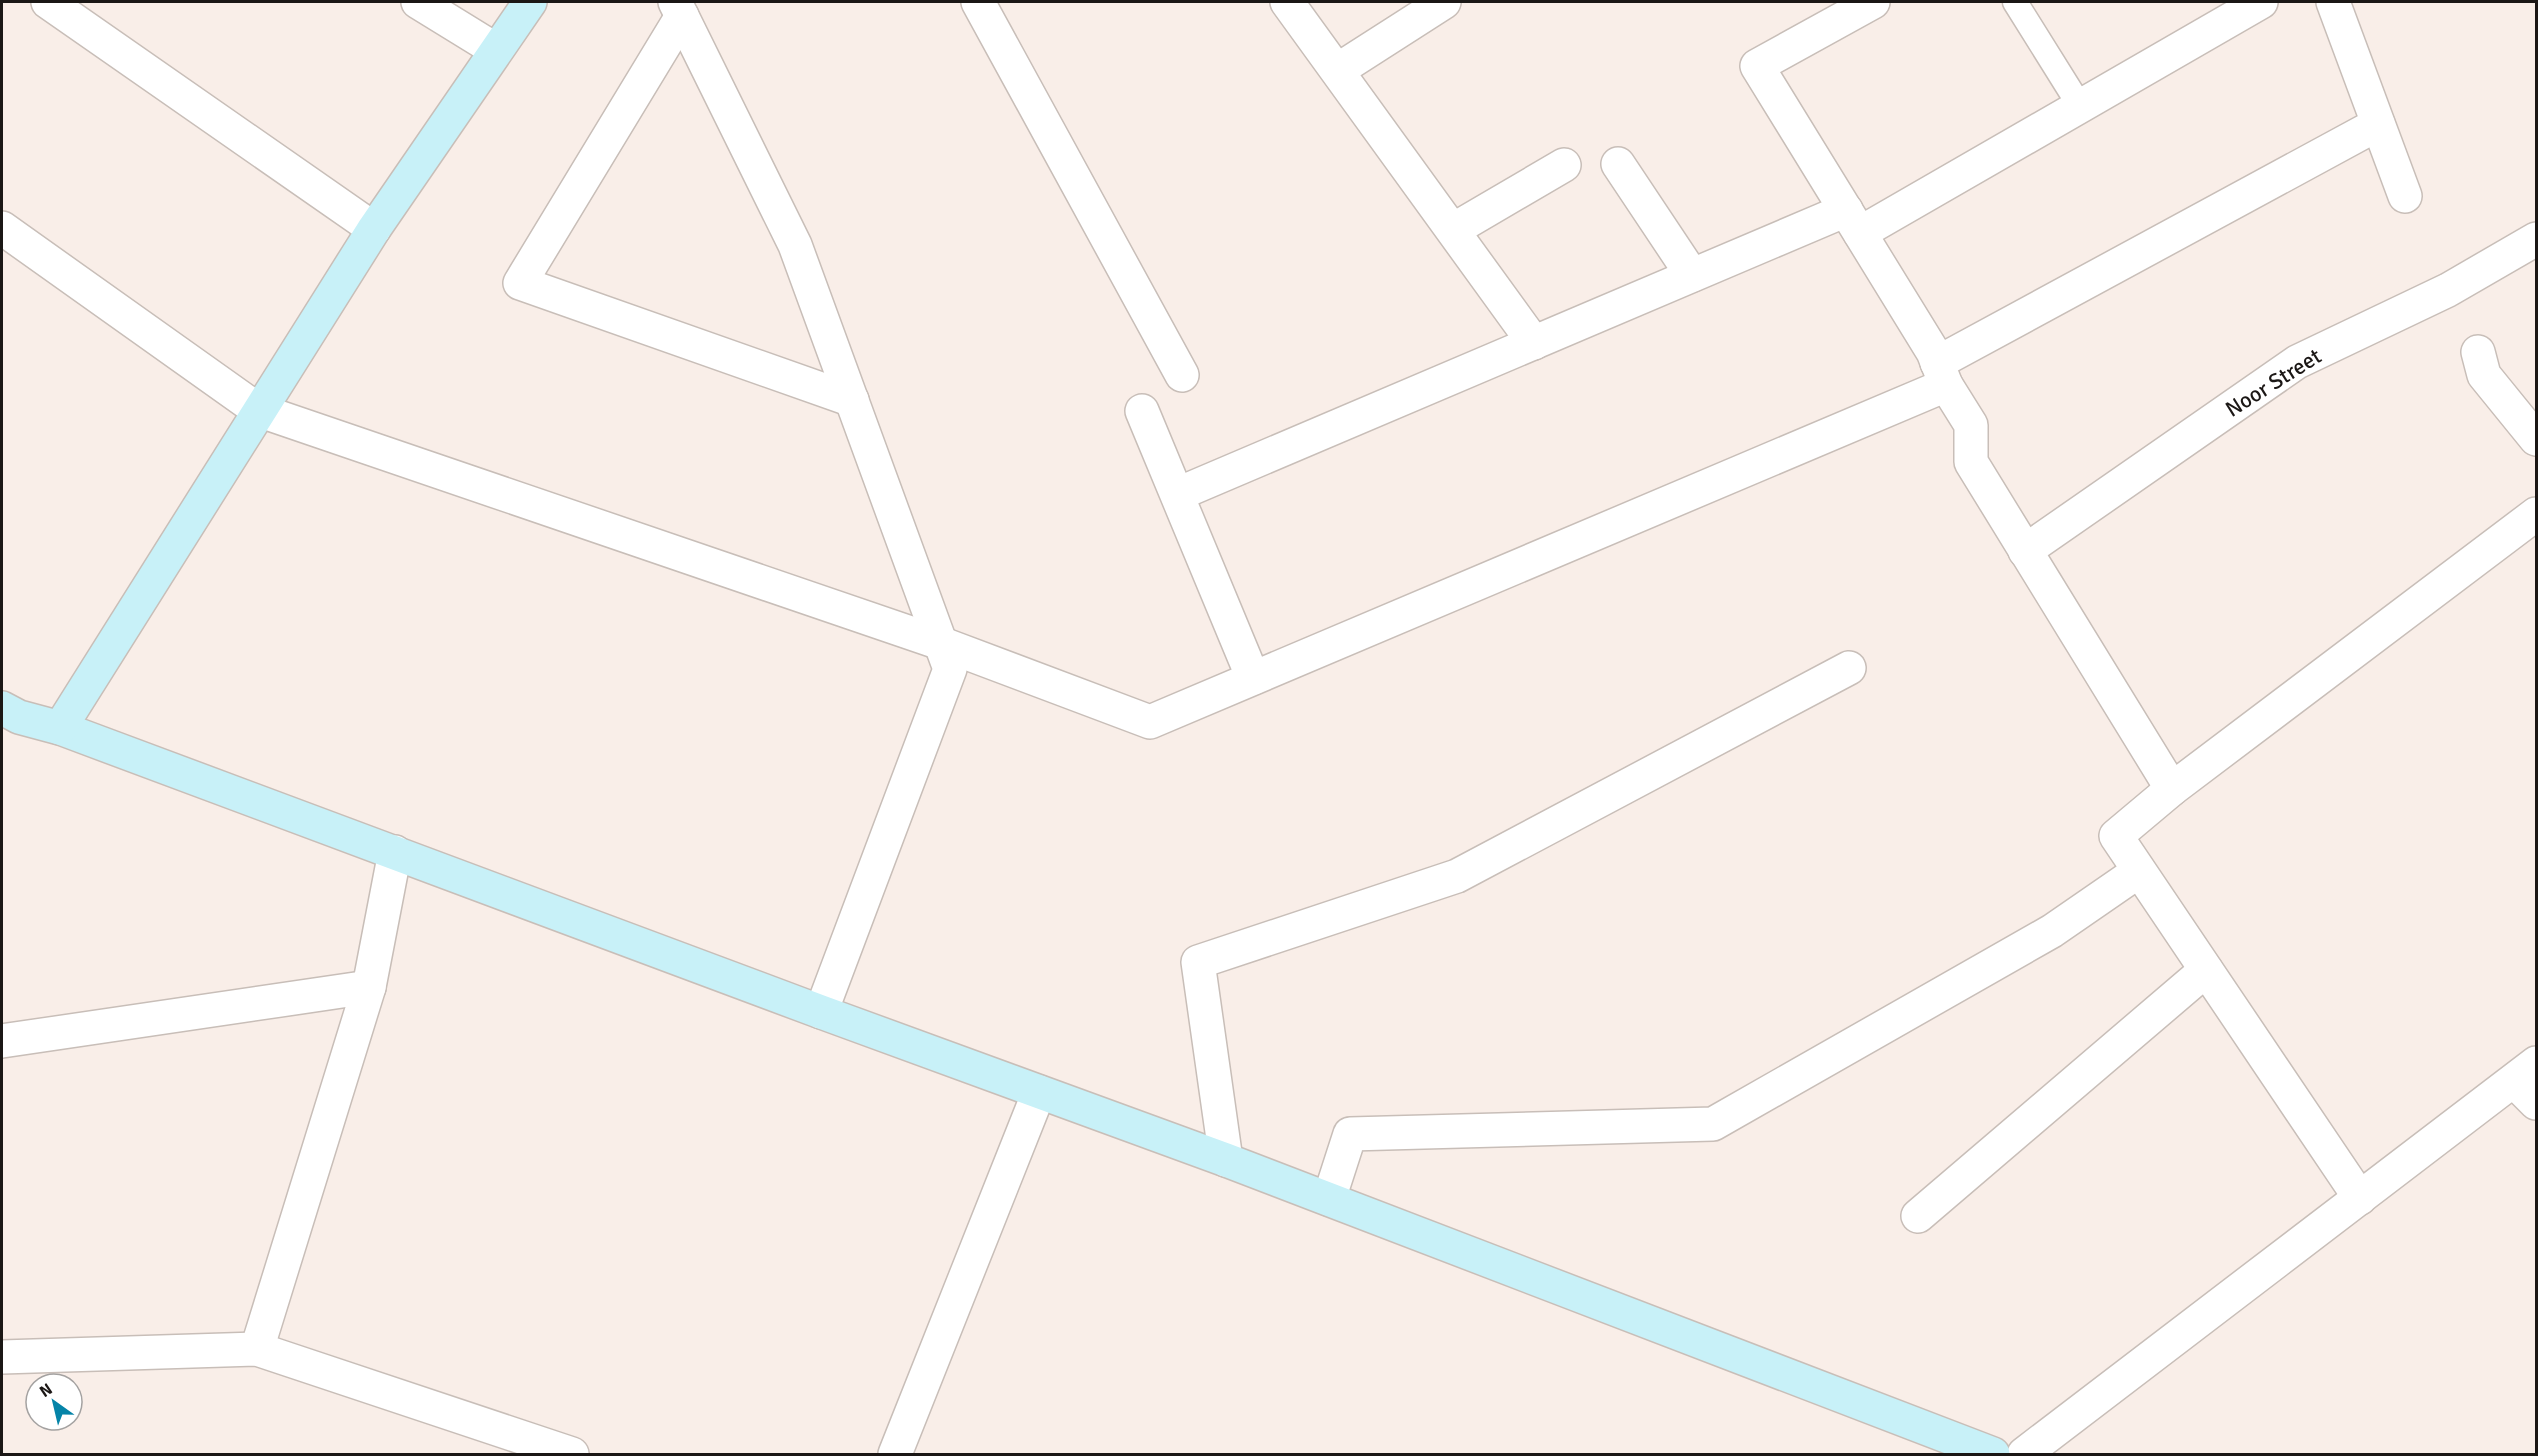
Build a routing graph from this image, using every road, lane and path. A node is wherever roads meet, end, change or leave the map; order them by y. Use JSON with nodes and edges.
{"nodes":[{"id":1,"x":48,"y":2,"type":"edge"},
{"id":2,"x":418,"y":2,"type":"edge"},
{"id":3,"x":530,"y":2,"type":"edge"},
{"id":4,"x":978,"y":2,"type":"edge"},
{"id":5,"x":1287,"y":2,"type":"edge"},
{"id":6,"x":1444,"y":2,"type":"edge"},
{"id":7,"x":1872,"y":2,"type":"edge"},
{"id":8,"x":2015,"y":2,"type":"edge"},
{"id":9,"x":2261,"y":2,"type":"edge"},
{"id":10,"x":2333,"y":2,"type":"edge"},
{"id":11,"x":678,"y":9,"type":"edge"},
{"id":12,"x":496,"y":50,"type":"junction"},
{"id":13,"x":1338,"y":70,"type":"junction"},
{"id":14,"x":2080,"y":106,"type":"junction"},
{"id":15,"x":2378,"y":124,"type":"junction"},
{"id":16,"x":1618,"y":164,"type":"dead end"},
{"id":17,"x":1564,"y":165,"type":"dead end"},
{"id":18,"x":2405,"y":196,"type":"dead end"},
{"id":19,"x":1853,"y":222,"type":"junction"},
{"id":20,"x":2,"y":228,"type":"edge"},
{"id":21,"x":374,"y":229,"type":"junction"},
{"id":22,"x":1453,"y":230,"type":"junction"},
{"id":23,"x":2536,"y":239,"type":"edge"},
{"id":24,"x":1692,"y":275,"type":"junction"},
{"id":25,"x":1534,"y":343,"type":"junction"},
{"id":26,"x":2478,"y":352,"type":"dead end"},
{"id":27,"x":1941,"y":374,"type":"junction"},
{"id":28,"x":1182,"y":375,"type":"dead end"},
{"id":29,"x":852,"y":400,"type":"junction"},
{"id":30,"x":258,"y":410,"type":"junction"},
{"id":31,"x":1142,"y":411,"type":"dead end"},
{"id":32,"x":2536,"y":440,"type":"edge"},
{"id":33,"x":1178,"y":494,"type":"junction"},
{"id":34,"x":2536,"y":514,"type":"edge"},
{"id":35,"x":2025,"y":551,"type":"junction"},
{"id":36,"x":940,"y":643,"type":"junction"},
{"id":37,"x":1848,"y":668,"type":"dead end"},
{"id":38,"x":1253,"y":678,"type":"junction"},
{"id":39,"x":2,"y":708,"type":"edge"},
{"id":40,"x":60,"y":728,"type":"junction"},
{"id":41,"x":2172,"y":789,"type":"junction"},
{"id":42,"x":395,"y":852,"type":"junction"},
{"id":43,"x":2139,"y":871,"type":"junction"},
{"id":44,"x":2206,"y":970,"type":"junction"},
{"id":45,"x":369,"y":987,"type":"junction"},
{"id":46,"x":821,"y":1012,"type":"junction"},
{"id":47,"x":2,"y":1041,"type":"edge"},
{"id":48,"x":2529,"y":1082,"type":"edge"},
{"id":49,"x":1039,"y":1092,"type":"junction"},
{"id":50,"x":1226,"y":1160,"type":"junction"},
{"id":51,"x":2360,"y":1198,"type":"junction"},
{"id":52,"x":1329,"y":1199,"type":"junction"},
{"id":53,"x":1918,"y":1216,"type":"dead end"},
{"id":54,"x":257,"y":1349,"type":"junction"},
{"id":55,"x":2,"y":1358,"type":"edge"},
{"id":56,"x":572,"y":1454,"type":"edge"},
{"id":57,"x":895,"y":1455,"type":"edge"},
{"id":58,"x":1993,"y":1455,"type":"edge"},
{"id":59,"x":2024,"y":1455,"type":"edge"}],
"edges":[{"from":1,"to":21,"type":"street"},
{"from":2,"to":12,"type":"street"},
{"from":3,"to":12,"type":"street"},
{"from":4,"to":28,"type":"street"},
{"from":5,"to":13,"type":"street"},
{"from":6,"to":13,"type":"street"},
{"from":7,"to":19,"type":"street"},
{"from":8,"to":14,"type":"lane"},
{"from":9,"to":14,"type":"street"},
{"from":10,"to":15,"type":"street"},
{"from":11,"to":29,"type":"street"},
{"from":11,"to":29,"type":"street"},
{"from":12,"to":21,"type":"street"},
{"from":13,"to":22,"type":"street"},
{"from":14,"to":19,"type":"street"},
{"from":15,"to":18,"type":"street"},
{"from":15,"to":27,"type":"street"},
{"from":16,"to":24,"type":"street"},
{"from":17,"to":22,"type":"street"},
{"from":19,"to":24,"type":"street"},
{"from":19,"to":27,"type":"street"},
{"from":20,"to":30,"type":"street"},
{"from":21,"to":30,"type":"street"},
{"from":22,"to":25,"type":"street"},
{"from":23,"to":35,"type":"street","name":"Noor Street"},
{"from":24,"to":25,"type":"street"},
{"from":25,"to":33,"type":"street"},
{"from":26,"to":32,"type":"street"},
{"from":27,"to":35,"type":"street"},
{"from":27,"to":38,"type":"street"},
{"from":29,"to":36,"type":"street"},
{"from":30,"to":36,"type":"street"},
{"from":30,"to":40,"type":"street"},
{"from":31,"to":33,"type":"street"},
{"from":33,"to":38,"type":"street"},
{"from":34,"to":41,"type":"street"},
{"from":35,"to":41,"type":"street"},
{"from":36,"to":38,"type":"street"},
{"from":36,"to":46,"type":"street"},
{"from":37,"to":50,"type":"street"},
{"from":39,"to":40,"type":"street"},
{"from":40,"to":42,"type":"street"},
{"from":41,"to":43,"type":"street"},
{"from":42,"to":45,"type":"street"},
{"from":42,"to":46,"type":"street"},
{"from":43,"to":44,"type":"street"},
{"from":43,"to":52,"type":"street"},
{"from":44,"to":51,"type":"street"},
{"from":44,"to":53,"type":"street"},
{"from":45,"to":47,"type":"street"},
{"from":45,"to":54,"type":"street"},
{"from":46,"to":49,"type":"street"},
{"from":48,"to":51,"type":"street"},
{"from":49,"to":50,"type":"street"},
{"from":49,"to":57,"type":"street"},
{"from":50,"to":52,"type":"street"},
{"from":51,"to":59,"type":"street"},
{"from":52,"to":58,"type":"street"},
{"from":54,"to":55,"type":"street"},
{"from":54,"to":56,"type":"street"}]}
